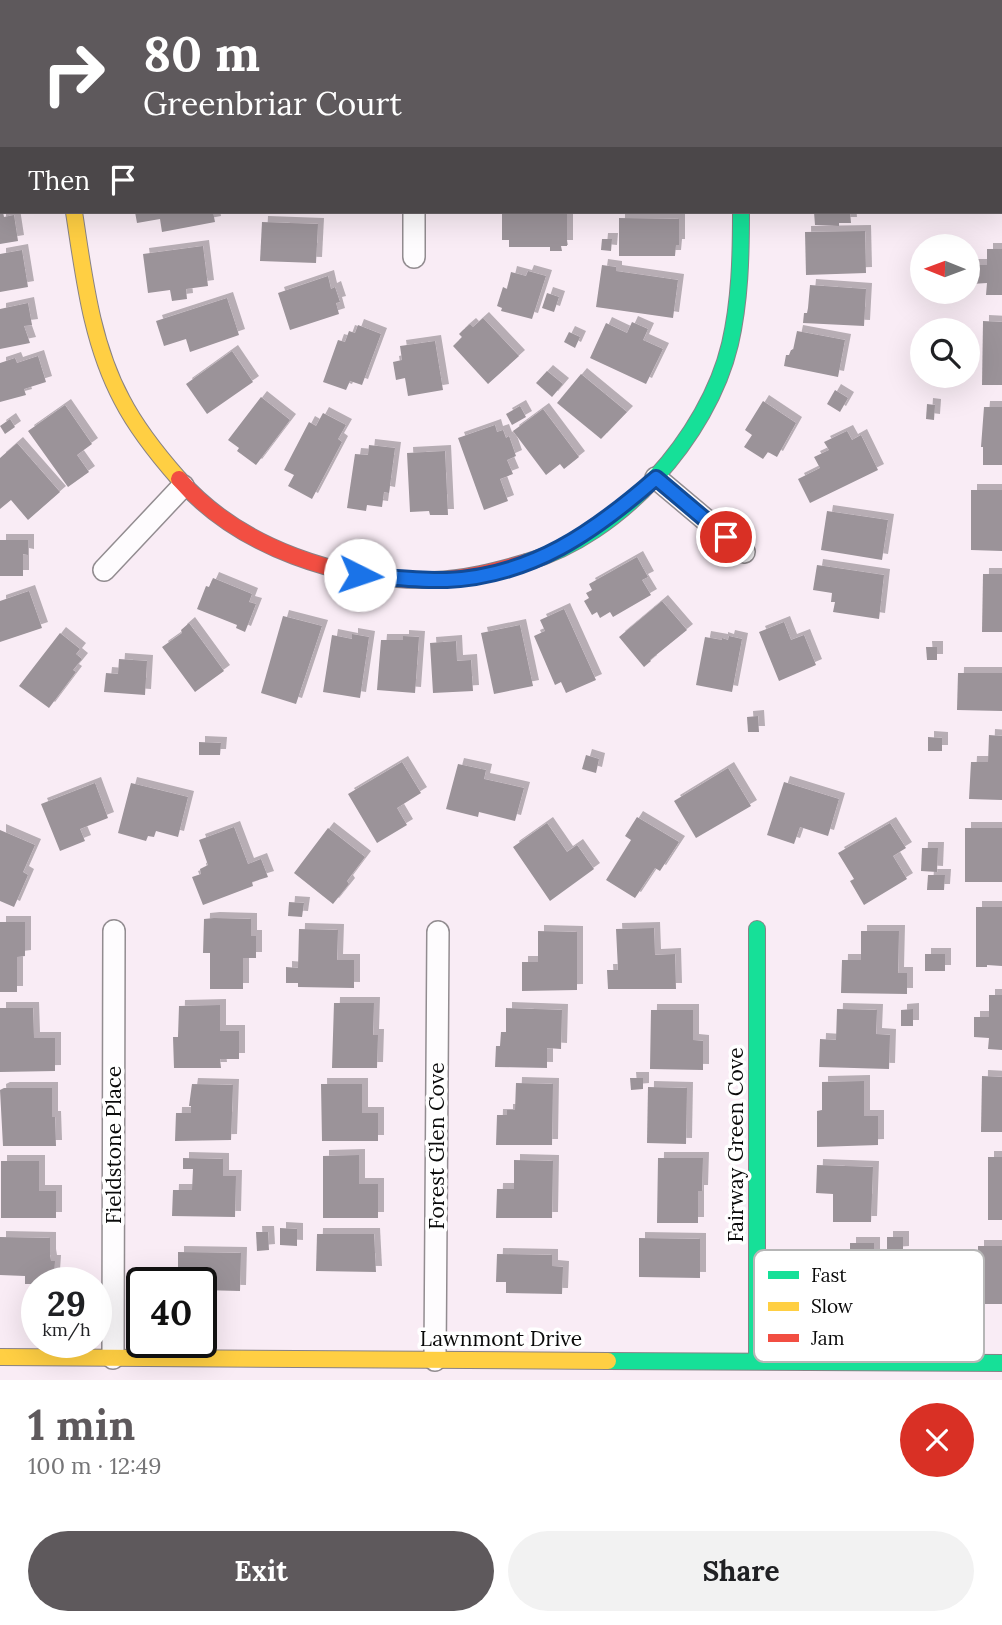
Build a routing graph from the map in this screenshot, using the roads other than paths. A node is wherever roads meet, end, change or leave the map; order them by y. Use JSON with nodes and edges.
{"nodes":[{"id":1,"x":74,"y":214,"type":"edge"},
{"id":2,"x":414,"y":214,"type":"edge"},
{"id":3,"x":741,"y":214,"type":"edge"},
{"id":4,"x":414,"y":257,"type":"dead end"},
{"id":5,"x":656,"y":478,"type":"junction"},
{"id":6,"x":183,"y":486,"type":"junction"},
{"id":7,"x":744,"y":552,"type":"dead end"},
{"id":8,"x":104,"y":570,"type":"dead end"},
{"id":9,"x":757,"y":929,"type":"dead end"},
{"id":10,"x":114,"y":931,"type":"dead end"},
{"id":11,"x":438,"y":932,"type":"dead end"},
{"id":12,"x":757,"y":1250,"type":"edge"},
{"id":13,"x":0,"y":1357,"type":"edge"},
{"id":14,"x":113,"y":1358,"type":"junction"},
{"id":15,"x":435,"y":1360,"type":"junction"},
{"id":16,"x":754,"y":1361,"type":"edge"},
{"id":17,"x":880,"y":1362,"type":"edge"},
{"id":18,"x":1002,"y":1363,"type":"edge"}],
"edges":[{"from":1,"to":6,"type":"street"},
{"from":2,"to":4,"type":"street"},
{"from":3,"to":5,"type":"street"},
{"from":5,"to":6,"type":"street"},
{"from":5,"to":7,"type":"street"},
{"from":6,"to":8,"type":"street"},
{"from":9,"to":12,"type":"street","name":"Fairway Green Cove"},
{"from":10,"to":14,"type":"street","name":"Fieldstone Place"},
{"from":11,"to":15,"type":"street","name":"Forest Glen Cove"},
{"from":13,"to":14,"type":"street","name":"Lawnmont Drive"},
{"from":14,"to":15,"type":"street","name":"Lawnmont Drive"},
{"from":15,"to":16,"type":"street","name":"Lawnmont Drive"},
{"from":17,"to":18,"type":"street","name":"Lawnmont Drive"}]}
